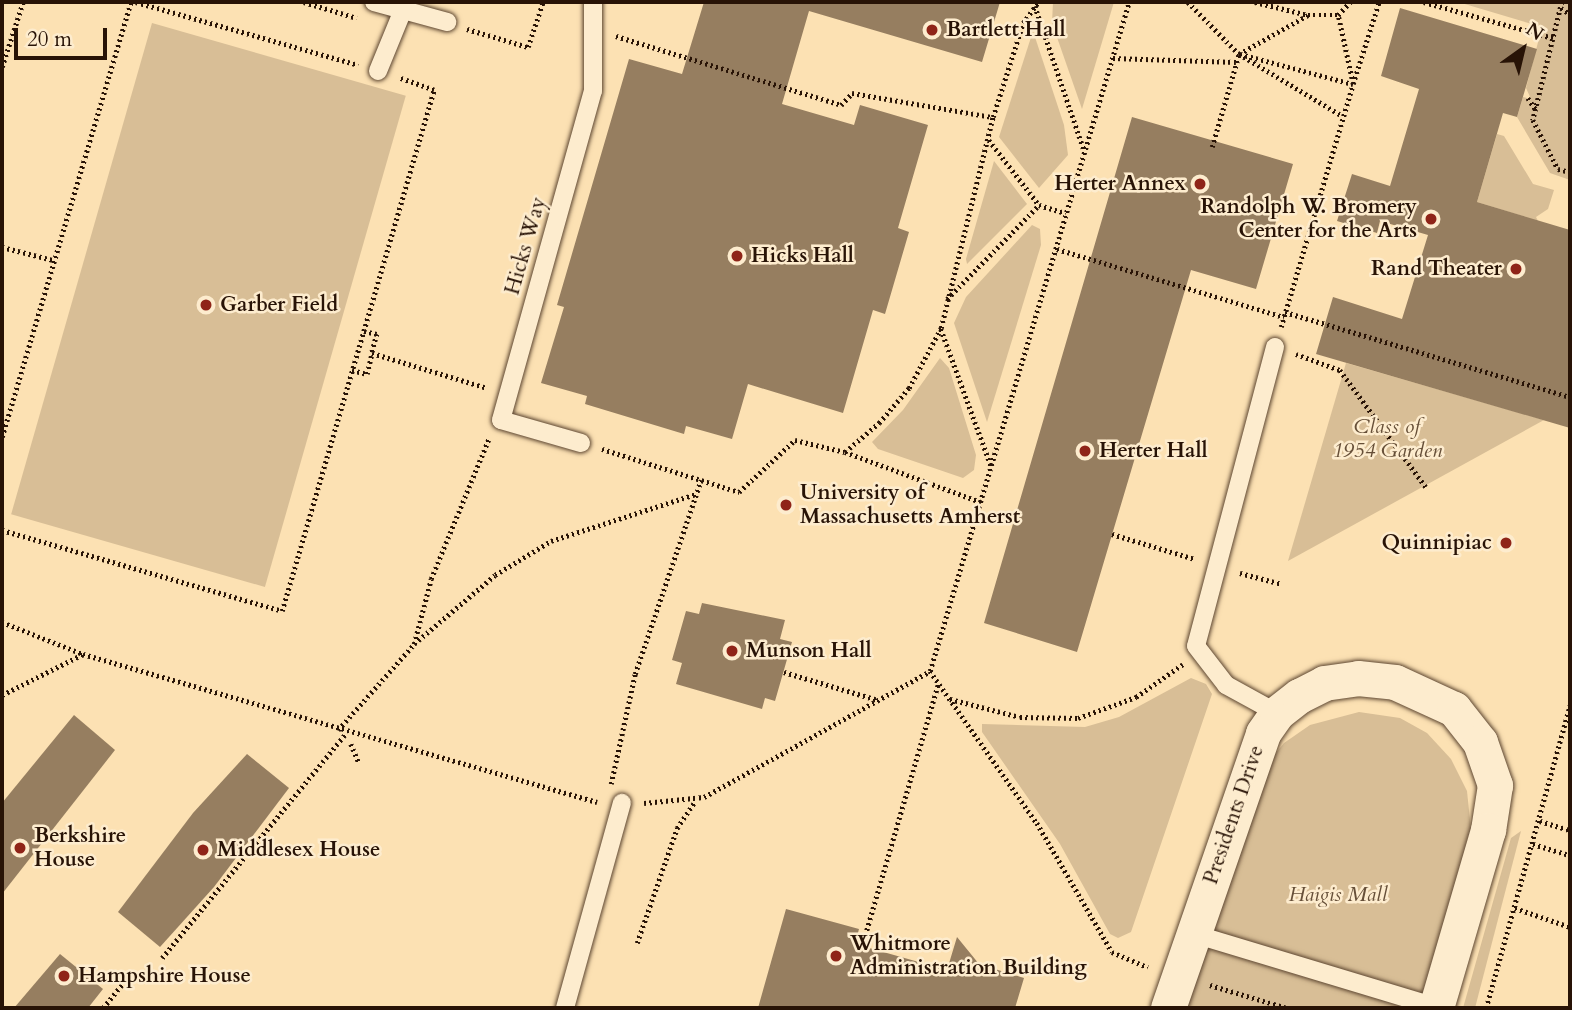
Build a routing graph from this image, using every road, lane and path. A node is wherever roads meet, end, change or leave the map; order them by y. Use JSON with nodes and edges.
{"nodes":[{"id":1,"x":23,"y":2,"type":"edge"},
{"id":2,"x":131,"y":2,"type":"edge"},
{"id":3,"x":136,"y":2,"type":"edge"},
{"id":4,"x":304,"y":2,"type":"edge"},
{"id":5,"x":374,"y":2,"type":"edge"},
{"id":6,"x":542,"y":2,"type":"edge"},
{"id":7,"x":593,"y":2,"type":"edge"},
{"id":8,"x":1129,"y":2,"type":"edge"},
{"id":9,"x":1188,"y":2,"type":"edge"},
{"id":10,"x":1255,"y":2,"type":"edge"},
{"id":11,"x":1350,"y":2,"type":"edge"},
{"id":12,"x":1379,"y":2,"type":"edge"},
{"id":13,"x":1424,"y":2,"type":"edge"},
{"id":14,"x":1562,"y":2,"type":"edge"},
{"id":15,"x":1036,"y":3,"type":"edge"},
{"id":16,"x":1561,"y":8,"type":"junction"},
{"id":17,"x":403,"y":10,"type":"junction"},
{"id":18,"x":1570,"y":14,"type":"edge"},
{"id":19,"x":1308,"y":15,"type":"junction"},
{"id":20,"x":1338,"y":15,"type":"junction"},
{"id":21,"x":364,"y":20,"type":"dead end"},
{"id":22,"x":450,"y":24,"type":"joint"},
{"id":23,"x":592,"y":29,"type":"junction"},
{"id":24,"x":1553,"y":38,"type":"junction"},
{"id":25,"x":1239,"y":54,"type":"junction"},
{"id":26,"x":1113,"y":58,"type":"junction"},
{"id":27,"x":1236,"y":62,"type":"junction"},
{"id":28,"x":2,"y":66,"type":"edge"},
{"id":29,"x":378,"y":71,"type":"junction"},
{"id":30,"x":1353,"y":84,"type":"junction"},
{"id":31,"x":1528,"y":98,"type":"dead end"},
{"id":32,"x":1536,"y":110,"type":"junction"},
{"id":33,"x":1341,"y":115,"type":"junction"},
{"id":34,"x":993,"y":117,"type":"junction"},
{"id":35,"x":988,"y":140,"type":"junction"},
{"id":36,"x":1212,"y":146,"type":"dead end"},
{"id":37,"x":1085,"y":152,"type":"junction"},
{"id":38,"x":1570,"y":172,"type":"edge"},
{"id":39,"x":1039,"y":205,"type":"junction"},
{"id":40,"x":1066,"y":213,"type":"junction"},
{"id":41,"x":2,"y":247,"type":"edge"},
{"id":42,"x":1057,"y":249,"type":"junction"},
{"id":43,"x":53,"y":260,"type":"junction"},
{"id":44,"x":946,"y":301,"type":"junction"},
{"id":45,"x":1284,"y":314,"type":"junction"},
{"id":46,"x":941,"y":328,"type":"junction"},
{"id":47,"x":364,"y":331,"type":"junction"},
{"id":48,"x":1275,"y":347,"type":"junction"},
{"id":49,"x":372,"y":354,"type":"junction"},
{"id":50,"x":352,"y":370,"type":"junction"},
{"id":51,"x":508,"y":394,"type":"junction"},
{"id":52,"x":1570,"y":397,"type":"edge"},
{"id":53,"x":501,"y":420,"type":"junction"},
{"id":54,"x":2,"y":437,"type":"edge"},
{"id":55,"x":581,"y":443,"type":"joint"},
{"id":56,"x":845,"y":452,"type":"junction"},
{"id":57,"x":992,"y":467,"type":"junction"},
{"id":58,"x":701,"y":480,"type":"junction"},
{"id":59,"x":1426,"y":487,"type":"dead end"},
{"id":60,"x":696,"y":494,"type":"junction"},
{"id":61,"x":981,"y":502,"type":"junction"},
{"id":62,"x":2,"y":530,"type":"edge"},
{"id":63,"x":2,"y":622,"type":"edge"},
{"id":64,"x":414,"y":644,"type":"junction"},
{"id":65,"x":1199,"y":652,"type":"junction"},
{"id":66,"x":83,"y":654,"type":"junction"},
{"id":67,"x":930,"y":671,"type":"junction"},
{"id":68,"x":784,"y":672,"type":"dead end"},
{"id":69,"x":938,"y":684,"type":"junction"},
{"id":70,"x":2,"y":695,"type":"edge"},
{"id":71,"x":949,"y":699,"type":"junction"},
{"id":72,"x":879,"y":700,"type":"junction"},
{"id":73,"x":1570,"y":705,"type":"edge"},
{"id":74,"x":1277,"y":713,"type":"junction"},
{"id":75,"x":338,"y":730,"type":"junction"},
{"id":76,"x":346,"y":733,"type":"junction"},
{"id":77,"x":351,"y":744,"type":"dead end"},
{"id":78,"x":359,"y":763,"type":"dead end"},
{"id":79,"x":695,"y":801,"type":"junction"},
{"id":80,"x":614,"y":804,"type":"junction"},
{"id":81,"x":1540,"y":821,"type":"junction"},
{"id":82,"x":1570,"y":830,"type":"edge"},
{"id":83,"x":1533,"y":844,"type":"junction"},
{"id":84,"x":1570,"y":855,"type":"edge"},
{"id":85,"x":1515,"y":908,"type":"junction"},
{"id":86,"x":1570,"y":926,"type":"edge"},
{"id":87,"x":1194,"y":934,"type":"junction"},
{"id":88,"x":636,"y":943,"type":"dead end"},
{"id":89,"x":862,"y":946,"type":"dead end"},
{"id":90,"x":162,"y":958,"type":"dead end"},
{"id":91,"x":1154,"y":969,"type":"dead end"},
{"id":92,"x":124,"y":982,"type":"dead end"},
{"id":93,"x":1200,"y":984,"type":"dead end"},
{"id":94,"x":103,"y":1008,"type":"edge"},
{"id":95,"x":565,"y":1008,"type":"edge"},
{"id":96,"x":1168,"y":1008,"type":"edge"},
{"id":97,"x":1287,"y":1008,"type":"edge"},
{"id":98,"x":1436,"y":1008,"type":"edge"},
{"id":99,"x":1486,"y":1008,"type":"edge"}],
"edges":[{"from":1,"to":28,"type":"path"},
{"from":2,"to":43,"type":"path"},
{"from":3,"to":29,"type":"path"},
{"from":4,"to":21,"type":"path"},
{"from":5,"to":17,"type":"lane"},
{"from":6,"to":22,"type":"path"},
{"from":7,"to":23,"type":"lane","name":"Hicks Way"},
{"from":8,"to":26,"type":"path"},
{"from":9,"to":25,"type":"path"},
{"from":10,"to":19,"type":"path"},
{"from":11,"to":20,"type":"path"},
{"from":12,"to":30,"type":"path"},
{"from":13,"to":24,"type":"path"},
{"from":14,"to":16,"type":"path"},
{"from":15,"to":34,"type":"path"},
{"from":15,"to":37,"type":"path"},
{"from":16,"to":18,"type":"path"},
{"from":16,"to":24,"type":"path"},
{"from":17,"to":22,"type":"lane"},
{"from":17,"to":29,"type":"lane"},
{"from":19,"to":20,"type":"path"},
{"from":19,"to":25,"type":"path"},
{"from":20,"to":30,"type":"path"},
{"from":23,"to":34,"type":"path"},
{"from":23,"to":51,"type":"lane","name":"Hicks Way"},
{"from":24,"to":32,"type":"path"},
{"from":25,"to":27,"type":"path"},
{"from":25,"to":30,"type":"path"},
{"from":25,"to":33,"type":"path"},
{"from":26,"to":27,"type":"path"},
{"from":26,"to":37,"type":"path"},
{"from":27,"to":36,"type":"path"},
{"from":29,"to":47,"type":"path"},
{"from":30,"to":33,"type":"path"},
{"from":31,"to":32,"type":"path"},
{"from":32,"to":38,"type":"path"},
{"from":33,"to":45,"type":"path"},
{"from":34,"to":35,"type":"path"},
{"from":35,"to":39,"type":"path"},
{"from":35,"to":44,"type":"path"},
{"from":37,"to":40,"type":"path"},
{"from":39,"to":40,"type":"path"},
{"from":39,"to":44,"type":"path"},
{"from":40,"to":42,"type":"path"},
{"from":41,"to":43,"type":"path"},
{"from":42,"to":45,"type":"path"},
{"from":42,"to":57,"type":"path"},
{"from":43,"to":54,"type":"path"},
{"from":44,"to":46,"type":"path"},
{"from":45,"to":48,"type":"path"},
{"from":45,"to":52,"type":"path"},
{"from":46,"to":56,"type":"path"},
{"from":46,"to":57,"type":"path"},
{"from":47,"to":49,"type":"path"},
{"from":47,"to":50,"type":"path"},
{"from":48,"to":59,"type":"path"},
{"from":48,"to":65,"type":"lane"},
{"from":49,"to":50,"type":"path"},
{"from":49,"to":51,"type":"path"},
{"from":50,"to":62,"type":"path"},
{"from":51,"to":53,"type":"lane","name":"Hicks Way"},
{"from":53,"to":55,"type":"lane"},
{"from":53,"to":64,"type":"path"},
{"from":55,"to":58,"type":"path"},
{"from":56,"to":58,"type":"path"},
{"from":56,"to":61,"type":"path"},
{"from":57,"to":61,"type":"path"},
{"from":58,"to":60,"type":"path"},
{"from":60,"to":64,"type":"path"},
{"from":60,"to":80,"type":"path"},
{"from":61,"to":67,"type":"path"},
{"from":63,"to":66,"type":"path"},
{"from":64,"to":75,"type":"path"},
{"from":65,"to":71,"type":"path"},
{"from":65,"to":74,"type":"lane"},
{"from":66,"to":70,"type":"path"},
{"from":66,"to":75,"type":"path"},
{"from":67,"to":69,"type":"path"},
{"from":67,"to":72,"type":"path"},
{"from":68,"to":72,"type":"path"},
{"from":69,"to":71,"type":"path"},
{"from":69,"to":89,"type":"path"},
{"from":71,"to":91,"type":"path"},
{"from":72,"to":79,"type":"path"},
{"from":73,"to":81,"type":"path"},
{"from":74,"to":87,"type":"street","name":"Presidents Drive"},
{"from":74,"to":98,"type":"street","name":"Presidents Drive"},
{"from":75,"to":76,"type":"path"},
{"from":76,"to":80,"type":"path"},
{"from":76,"to":90,"type":"path"},
{"from":77,"to":78,"type":"path"},
{"from":79,"to":80,"type":"path"},
{"from":79,"to":88,"type":"path"},
{"from":80,"to":95,"type":"lane"},
{"from":81,"to":82,"type":"path"},
{"from":81,"to":83,"type":"path"},
{"from":83,"to":84,"type":"path"},
{"from":83,"to":85,"type":"path"},
{"from":85,"to":86,"type":"path"},
{"from":85,"to":99,"type":"path"},
{"from":87,"to":96,"type":"street","name":"Presidents Drive"},
{"from":87,"to":98,"type":"lane"},
{"from":92,"to":94,"type":"path"},
{"from":93,"to":97,"type":"path"}]}
